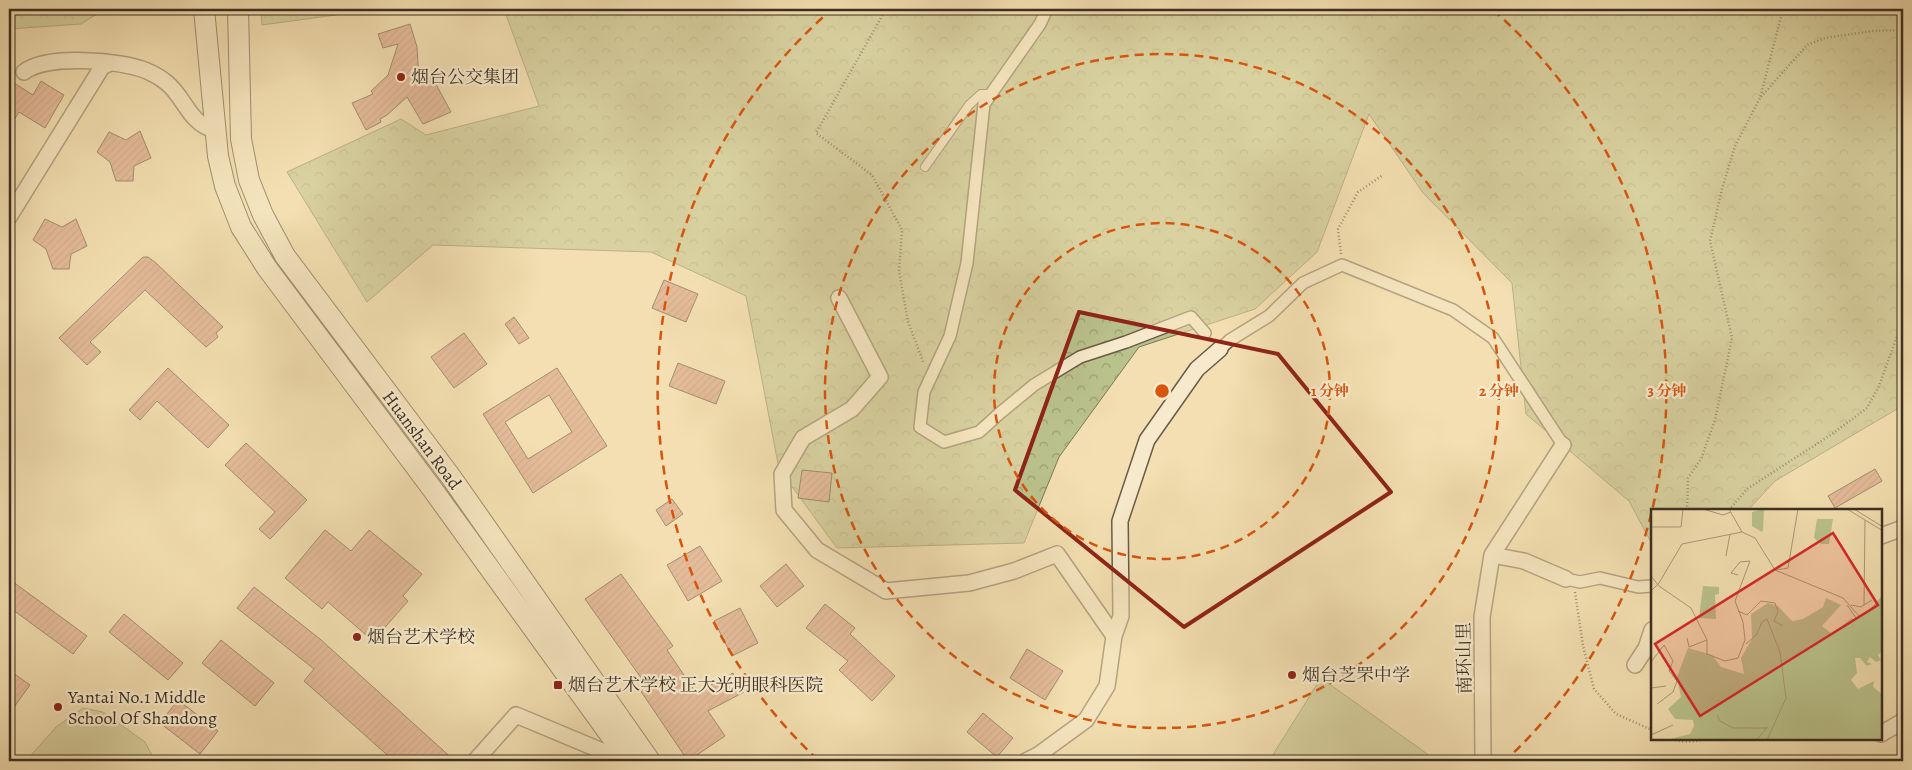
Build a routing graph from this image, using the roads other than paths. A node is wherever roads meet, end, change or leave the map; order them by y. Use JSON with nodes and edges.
{"nodes":[{"id":1,"x":204,"y":9,"type":"edge"},
{"id":2,"x":238,"y":9,"type":"edge"},
{"id":3,"x":1048,"y":9,"type":"edge"},
{"id":4,"x":110,"y":63,"type":"junction"},
{"id":5,"x":24,"y":72,"type":"dead end"},
{"id":6,"x":992,"y":94,"type":"junction"},
{"id":7,"x":214,"y":130,"type":"junction"},
{"id":8,"x":925,"y":167,"type":"dead end"},
{"id":9,"x":9,"y":217,"type":"edge"},
{"id":10,"x":839,"y":298,"type":"dead end"},
{"id":11,"x":1205,"y":333,"type":"dead end"},
{"id":12,"x":1220,"y":349,"type":"joint"},
{"id":13,"x":1563,"y":445,"type":"joint"},
{"id":14,"x":1903,"y":528,"type":"edge"},
{"id":15,"x":1882,"y":536,"type":"edge"},
{"id":16,"x":1492,"y":555,"type":"junction"},
{"id":17,"x":1566,"y":579,"type":"joint"},
{"id":18,"x":1651,"y":586,"type":"edge"},
{"id":19,"x":1651,"y":633,"type":"edge"},
{"id":20,"x":1114,"y":636,"type":"junction"},
{"id":21,"x":1635,"y":665,"type":"dead end"},
{"id":22,"x":1903,"y":722,"type":"edge"},
{"id":23,"x":1882,"y":733,"type":"edge"},
{"id":24,"x":475,"y":761,"type":"edge"},
{"id":25,"x":628,"y":761,"type":"edge"},
{"id":26,"x":650,"y":761,"type":"edge"},
{"id":27,"x":1026,"y":761,"type":"edge"},
{"id":28,"x":1483,"y":761,"type":"edge"}],
"edges":[{"from":1,"to":7,"type":"main road","name":"Huanshan Road"},
{"from":2,"to":26,"type":"main road"},
{"from":3,"to":6,"type":"street"},
{"from":4,"to":5,"type":"street"},
{"from":4,"to":7,"type":"street"},
{"from":4,"to":9,"type":"street"},
{"from":6,"to":8,"type":"lane"},
{"from":6,"to":11,"type":"street"},
{"from":7,"to":25,"type":"main road","name":"Huanshan Road"},
{"from":10,"to":20,"type":"street"},
{"from":12,"to":13,"type":"street"},
{"from":12,"to":20,"type":"street"},
{"from":13,"to":16,"type":"street"},
{"from":14,"to":15,"type":"street"},
{"from":16,"to":17,"type":"street"},
{"from":16,"to":28,"type":"street","name":"南环山里"},
{"from":17,"to":18,"type":"street"},
{"from":19,"to":21,"type":"street"},
{"from":20,"to":27,"type":"street"},
{"from":22,"to":23,"type":"street"},
{"from":24,"to":25,"type":"street"}]}
